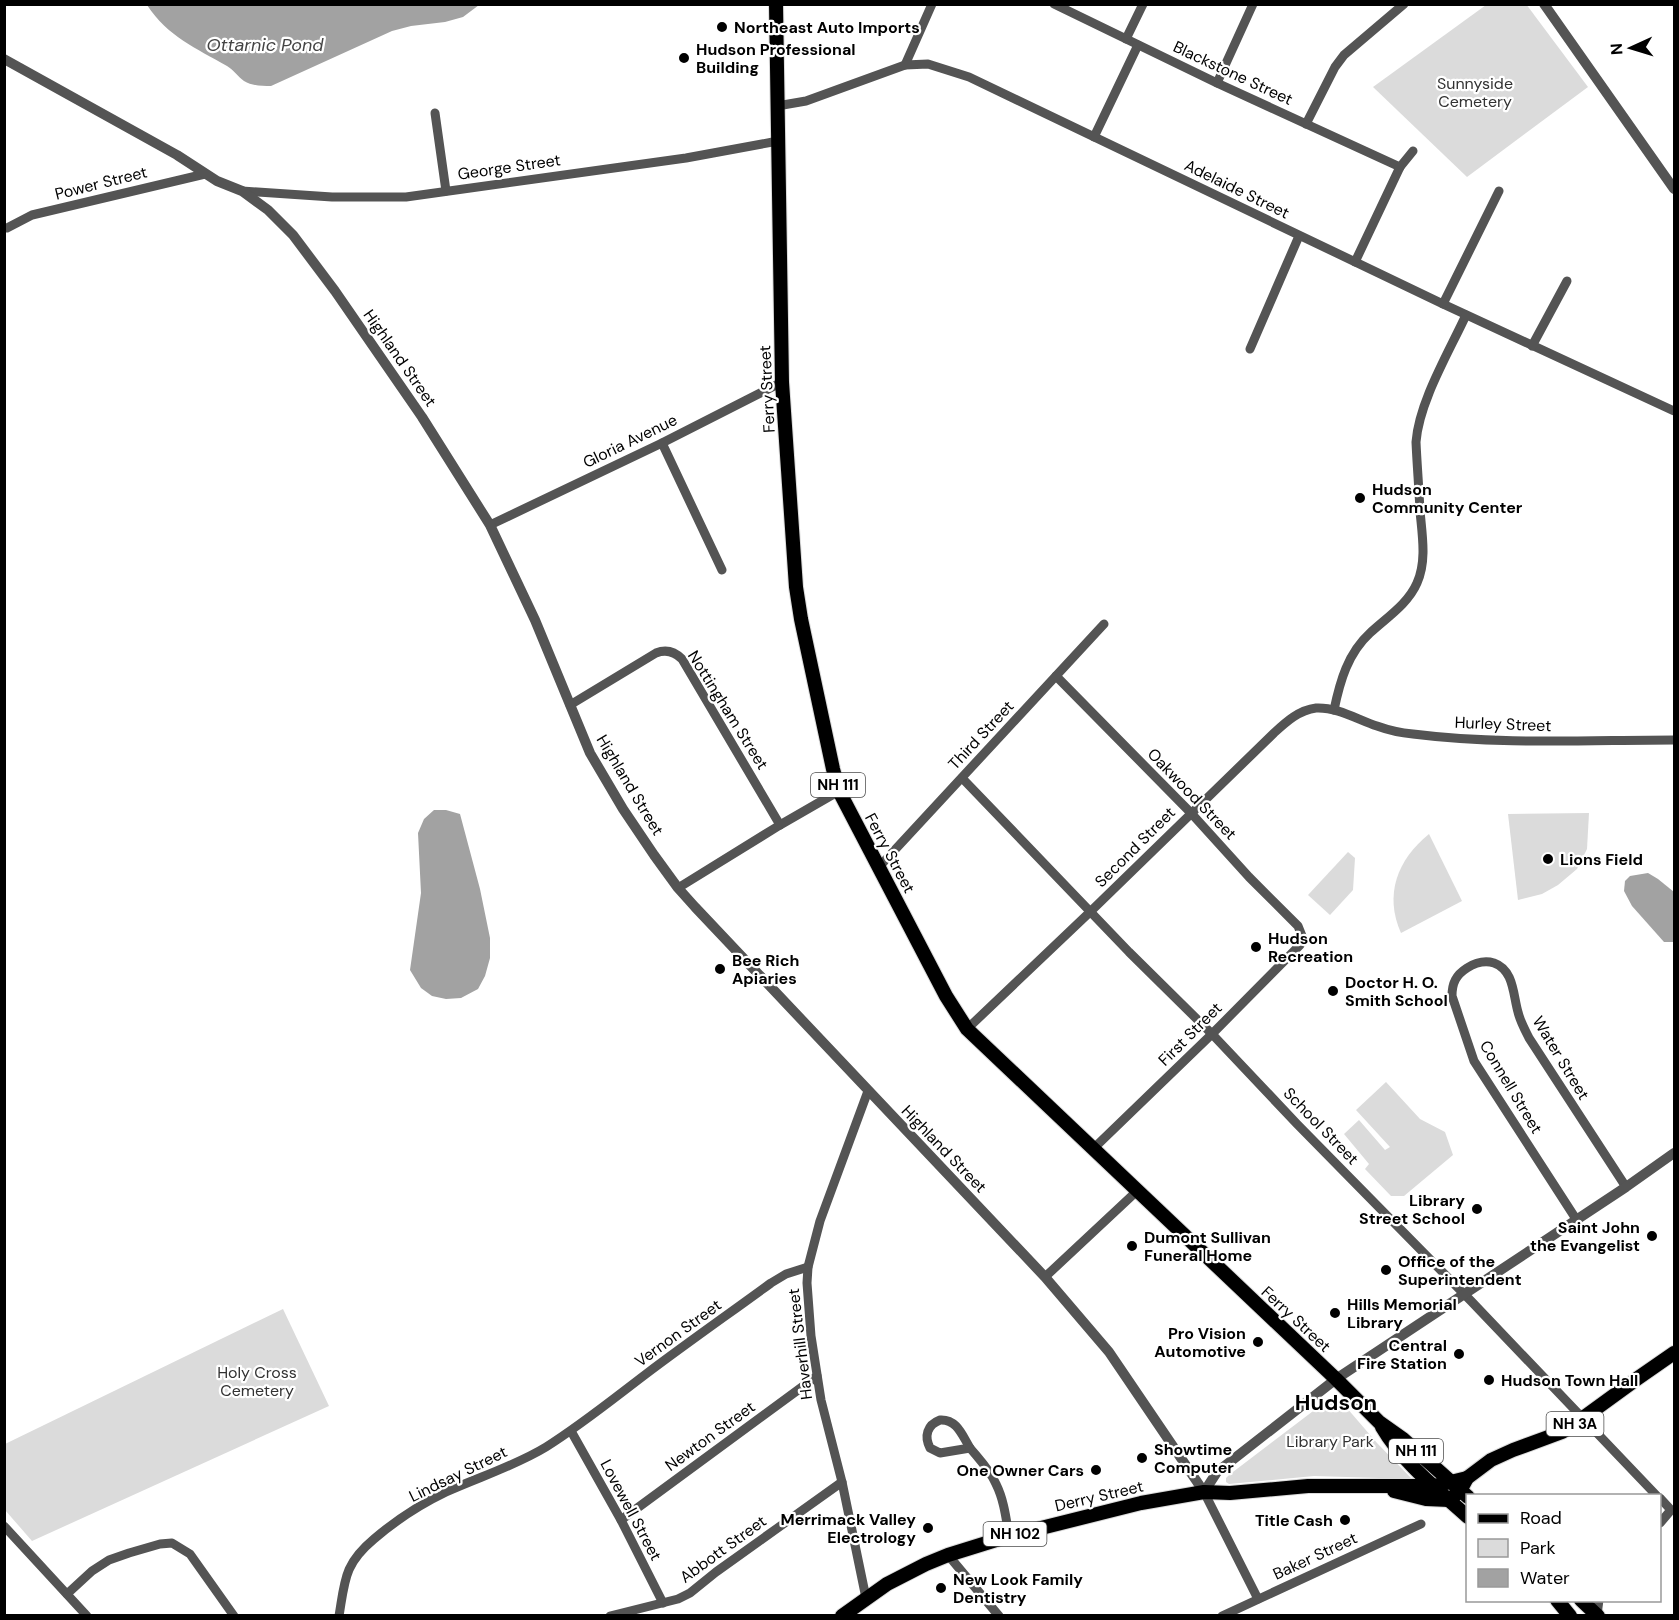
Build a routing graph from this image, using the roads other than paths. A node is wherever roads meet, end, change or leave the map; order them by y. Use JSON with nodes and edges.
{"nodes":[{"id":1,"x":776,"y":4,"type":"edge"},
{"id":2,"x":932,"y":4,"type":"edge"},
{"id":3,"x":1054,"y":4,"type":"edge"},
{"id":4,"x":1143,"y":4,"type":"edge"},
{"id":5,"x":1253,"y":4,"type":"edge"},
{"id":6,"x":1404,"y":4,"type":"edge"},
{"id":7,"x":1544,"y":4,"type":"edge"},
{"id":8,"x":1126,"y":39,"type":"junction"},
{"id":9,"x":1138,"y":45,"type":"junction"},
{"id":10,"x":4,"y":59,"type":"edge"},
{"id":11,"x":905,"y":65,"type":"junction"},
{"id":12,"x":1217,"y":83,"type":"junction"},
{"id":13,"x":777,"y":106,"type":"junction"},
{"id":14,"x":435,"y":113,"type":"dead end"},
{"id":15,"x":1306,"y":124,"type":"junction"},
{"id":16,"x":1094,"y":137,"type":"junction"},
{"id":17,"x":778,"y":141,"type":"junction"},
{"id":18,"x":1413,"y":151,"type":"dead end"},
{"id":19,"x":1400,"y":167,"type":"junction"},
{"id":20,"x":205,"y":174,"type":"junction"},
{"id":21,"x":1674,"y":189,"type":"edge"},
{"id":22,"x":242,"y":191,"type":"junction"},
{"id":23,"x":446,"y":191,"type":"junction"},
{"id":24,"x":1499,"y":191,"type":"dead end"},
{"id":25,"x":7,"y":228,"type":"dead end"},
{"id":26,"x":1299,"y":236,"type":"junction"},
{"id":27,"x":1355,"y":262,"type":"junction"},
{"id":28,"x":1567,"y":281,"type":"dead end"},
{"id":29,"x":1443,"y":304,"type":"junction"},
{"id":30,"x":1466,"y":315,"type":"junction"},
{"id":31,"x":1532,"y":346,"type":"junction"},
{"id":32,"x":1250,"y":349,"type":"dead end"},
{"id":33,"x":782,"y":382,"type":"junction"},
{"id":34,"x":1674,"y":411,"type":"edge"},
{"id":35,"x":662,"y":442,"type":"junction"},
{"id":36,"x":490,"y":525,"type":"junction"},
{"id":37,"x":722,"y":570,"type":"dead end"},
{"id":38,"x":1104,"y":624,"type":"dead end"},
{"id":39,"x":1056,"y":676,"type":"junction"},
{"id":40,"x":570,"y":705,"type":"junction"},
{"id":41,"x":1334,"y":710,"type":"junction"},
{"id":42,"x":1674,"y":740,"type":"edge"},
{"id":43,"x":962,"y":778,"type":"junction"},
{"id":44,"x":839,"y":790,"type":"junction"},
{"id":45,"x":1191,"y":813,"type":"junction"},
{"id":46,"x":780,"y":825,"type":"junction"},
{"id":47,"x":879,"y":867,"type":"junction"},
{"id":48,"x":678,"y":888,"type":"junction"},
{"id":49,"x":1090,"y":912,"type":"junction"},
{"id":50,"x":1302,"y":936,"type":"joint"},
{"id":51,"x":1470,"y":966,"type":"joint"},
{"id":52,"x":967,"y":1029,"type":"junction"},
{"id":53,"x":1212,"y":1034,"type":"junction"},
{"id":54,"x":868,"y":1091,"type":"junction"},
{"id":55,"x":1093,"y":1149,"type":"junction"},
{"id":56,"x":1674,"y":1153,"type":"edge"},
{"id":57,"x":1626,"y":1187,"type":"junction"},
{"id":58,"x":1137,"y":1191,"type":"junction"},
{"id":59,"x":1576,"y":1219,"type":"junction"},
{"id":60,"x":808,"y":1267,"type":"junction"},
{"id":61,"x":1045,"y":1277,"type":"junction"},
{"id":62,"x":1464,"y":1294,"type":"junction"},
{"id":63,"x":1674,"y":1353,"type":"edge"},
{"id":64,"x":817,"y":1376,"type":"junction"},
{"id":65,"x":1336,"y":1379,"type":"junction"},
{"id":66,"x":1584,"y":1417,"type":"junction"},
{"id":67,"x":1379,"y":1422,"type":"junction"},
{"id":68,"x":571,"y":1431,"type":"junction"},
{"id":69,"x":970,"y":1448,"type":"junction"},
{"id":70,"x":842,"y":1482,"type":"junction"},
{"id":71,"x":1434,"y":1486,"type":"junction"},
{"id":72,"x":1384,"y":1487,"type":"junction"},
{"id":73,"x":1461,"y":1487,"type":"edge"},
{"id":74,"x":1204,"y":1492,"type":"junction"},
{"id":75,"x":1655,"y":1494,"type":"edge"},
{"id":76,"x":1449,"y":1500,"type":"junction"},
{"id":77,"x":1661,"y":1500,"type":"edge"},
{"id":78,"x":1466,"y":1516,"type":"edge"},
{"id":79,"x":621,"y":1520,"type":"junction"},
{"id":80,"x":1661,"y":1521,"type":"edge"},
{"id":81,"x":1421,"y":1524,"type":"dead end"},
{"id":82,"x":4,"y":1526,"type":"edge"},
{"id":83,"x":1009,"y":1536,"type":"junction"},
{"id":84,"x":948,"y":1555,"type":"junction"},
{"id":85,"x":66,"y":1594,"type":"junction"},
{"id":86,"x":866,"y":1598,"type":"junction"},
{"id":87,"x":1258,"y":1599,"type":"junction"},
{"id":88,"x":1583,"y":1602,"type":"edge"},
{"id":89,"x":663,"y":1603,"type":"junction"},
{"id":90,"x":1560,"y":1606,"type":"edge"},
{"id":91,"x":1598,"y":1615,"type":"edge"},
{"id":92,"x":87,"y":1616,"type":"edge"},
{"id":93,"x":234,"y":1616,"type":"edge"},
{"id":94,"x":339,"y":1616,"type":"edge"},
{"id":95,"x":610,"y":1616,"type":"edge"},
{"id":96,"x":842,"y":1616,"type":"edge"},
{"id":97,"x":999,"y":1616,"type":"edge"},
{"id":98,"x":1222,"y":1616,"type":"edge"},
{"id":99,"x":1570,"y":1616,"type":"edge"}],
"edges":[{"from":1,"to":13,"type":"main road","name":"Ferry Street","number":"NH 111"},
{"from":2,"to":11,"type":"street"},
{"from":3,"to":8,"type":"street","name":"Blackstone Street"},
{"from":4,"to":8,"type":"street"},
{"from":5,"to":12,"type":"street"},
{"from":6,"to":15,"type":"street"},
{"from":7,"to":21,"type":"street"},
{"from":8,"to":9,"type":"street","name":"Blackstone Street"},
{"from":9,"to":12,"type":"street","name":"Blackstone Street"},
{"from":9,"to":16,"type":"street"},
{"from":10,"to":20,"type":"street","name":"Highland Street"},
{"from":11,"to":13,"type":"street","name":"Adelaide Street"},
{"from":11,"to":16,"type":"street","name":"Adelaide Street"},
{"from":12,"to":15,"type":"street","name":"Blackstone Street"},
{"from":13,"to":17,"type":"main road","name":"Ferry Street","number":"NH 111"},
{"from":14,"to":23,"type":"street"},
{"from":15,"to":19,"type":"street","name":"Blackstone Street"},
{"from":16,"to":26,"type":"street","name":"Adelaide Street"},
{"from":17,"to":23,"type":"street","name":"George Street"},
{"from":17,"to":33,"type":"main road","name":"Ferry Street","number":"NH 111"},
{"from":18,"to":19,"type":"street"},
{"from":19,"to":27,"type":"street"},
{"from":20,"to":22,"type":"street","name":"Highland Street"},
{"from":20,"to":25,"type":"street","name":"Power Street"},
{"from":22,"to":23,"type":"street","name":"George Street"},
{"from":22,"to":36,"type":"street","name":"Highland Street"},
{"from":24,"to":29,"type":"street"},
{"from":26,"to":27,"type":"street","name":"Adelaide Street"},
{"from":26,"to":32,"type":"street"},
{"from":27,"to":29,"type":"street","name":"Adelaide Street"},
{"from":28,"to":31,"type":"street"},
{"from":29,"to":30,"type":"street","name":"Adelaide Street"},
{"from":30,"to":31,"type":"street","name":"Adelaide Street"},
{"from":30,"to":41,"type":"street"},
{"from":31,"to":34,"type":"street","name":"Adelaide Street"},
{"from":33,"to":35,"type":"street","name":"Gloria Avenue"},
{"from":33,"to":44,"type":"main road","name":"Ferry Street","number":"NH 111"},
{"from":35,"to":36,"type":"street","name":"Gloria Avenue"},
{"from":35,"to":37,"type":"street"},
{"from":36,"to":40,"type":"street","name":"Highland Street"},
{"from":38,"to":39,"type":"street","name":"Third Street"},
{"from":39,"to":43,"type":"street","name":"Third Street"},
{"from":39,"to":45,"type":"street","name":"Oakwood Street"},
{"from":40,"to":46,"type":"street","name":"Nottingham Street"},
{"from":40,"to":48,"type":"street","name":"Highland Street"},
{"from":41,"to":42,"type":"street","name":"Hurley Street"},
{"from":41,"to":45,"type":"street","name":"Second Street"},
{"from":43,"to":47,"type":"street","name":"Third Street"},
{"from":43,"to":49,"type":"street","name":"School Street"},
{"from":44,"to":46,"type":"street"},
{"from":44,"to":47,"type":"main road","name":"Ferry Street","number":"NH 111"},
{"from":45,"to":49,"type":"street","name":"Second Street"},
{"from":45,"to":50,"type":"street","name":"Oakwood Street"},
{"from":46,"to":48,"type":"street"},
{"from":47,"to":52,"type":"main road","name":"Ferry Street","number":"NH 111"},
{"from":48,"to":54,"type":"street","name":"Highland Street"},
{"from":49,"to":52,"type":"street","name":"Second Street"},
{"from":49,"to":53,"type":"street","name":"School Street"},
{"from":50,"to":53,"type":"street","name":"First Street"},
{"from":51,"to":57,"type":"street","name":"Water Street"},
{"from":51,"to":59,"type":"street","name":"Connell Street"},
{"from":52,"to":55,"type":"main road","name":"Ferry Street","number":"NH 111"},
{"from":53,"to":55,"type":"street","name":"First Street"},
{"from":53,"to":62,"type":"street","name":"School Street"},
{"from":54,"to":60,"type":"street","name":"Haverhill Street"},
{"from":54,"to":61,"type":"street","name":"Highland Street"},
{"from":55,"to":58,"type":"main road","name":"Ferry Street","number":"NH 111"},
{"from":56,"to":57,"type":"street"},
{"from":57,"to":59,"type":"street"},
{"from":58,"to":61,"type":"street"},
{"from":58,"to":65,"type":"main road","name":"Ferry Street","number":"NH 111"},
{"from":59,"to":62,"type":"street"},
{"from":60,"to":64,"type":"street","name":"Haverhill Street"},
{"from":60,"to":68,"type":"street","name":"Vernon Street"},
{"from":61,"to":74,"type":"street","name":"Highland Street"},
{"from":62,"to":65,"type":"street"},
{"from":62,"to":66,"type":"street","name":"School Street"},
{"from":63,"to":66,"type":"main road","number":"NH 3A"},
{"from":64,"to":70,"type":"street","name":"Haverhill Street"},
{"from":64,"to":79,"type":"street","name":"Newton Street"},
{"from":65,"to":67,"type":"main road","name":"Ferry Street","number":"NH 111"},
{"from":65,"to":74,"type":"street"},
{"from":66,"to":73,"type":"main road","number":"NH 3A"},
{"from":66,"to":75,"type":"street","name":"School Street"},
{"from":67,"to":71,"type":"main road","name":"Ferry Street","number":"NH 111"},
{"from":67,"to":73,"type":"main road","name":"Ferry Street","number":"NH 111"},
{"from":68,"to":79,"type":"street","name":"Lovewell Street"},
{"from":68,"to":94,"type":"street","name":"Lindsay Street"},
{"from":69,"to":69,"type":"street"},
{"from":69,"to":83,"type":"street"},
{"from":70,"to":86,"type":"street","name":"Haverhill Street"},
{"from":70,"to":89,"type":"street","name":"Abbott Street"},
{"from":71,"to":72,"type":"main road","name":"Derry Street","number":"NH 3A"},
{"from":71,"to":73,"type":"main road","name":"Derry Street","number":"NH 3A"},
{"from":71,"to":76,"type":"main road","name":"Ferry Street","number":"NH 111"},
{"from":72,"to":74,"type":"main road","name":"Derry Street","number":"NH 102"},
{"from":72,"to":76,"type":"main road","name":"Derry Street"},
{"from":73,"to":76,"type":"main road","number":"NH 3A"},
{"from":74,"to":83,"type":"main road","name":"Derry Street","number":"NH 102"},
{"from":74,"to":87,"type":"street"},
{"from":76,"to":78,"type":"main road","name":"Ferry Street","number":"NH 111"},
{"from":77,"to":80,"type":"street","name":"School Street"},
{"from":79,"to":89,"type":"street","name":"Lovewell Street"},
{"from":81,"to":87,"type":"street","name":"Baker Street"},
{"from":82,"to":85,"type":"street"},
{"from":83,"to":84,"type":"main road","name":"Derry Street","number":"NH 102"},
{"from":84,"to":86,"type":"main road","name":"Derry Street","number":"NH 102"},
{"from":84,"to":97,"type":"street"},
{"from":85,"to":92,"type":"street"},
{"from":85,"to":93,"type":"street"},
{"from":86,"to":96,"type":"main road","name":"Derry Street","number":"NH 102"},
{"from":87,"to":98,"type":"street","name":"Baker Street"},
{"from":88,"to":91,"type":"main road"},
{"from":89,"to":95,"type":"street","name":"Abbott Street"},
{"from":90,"to":99,"type":"main road"}]}
